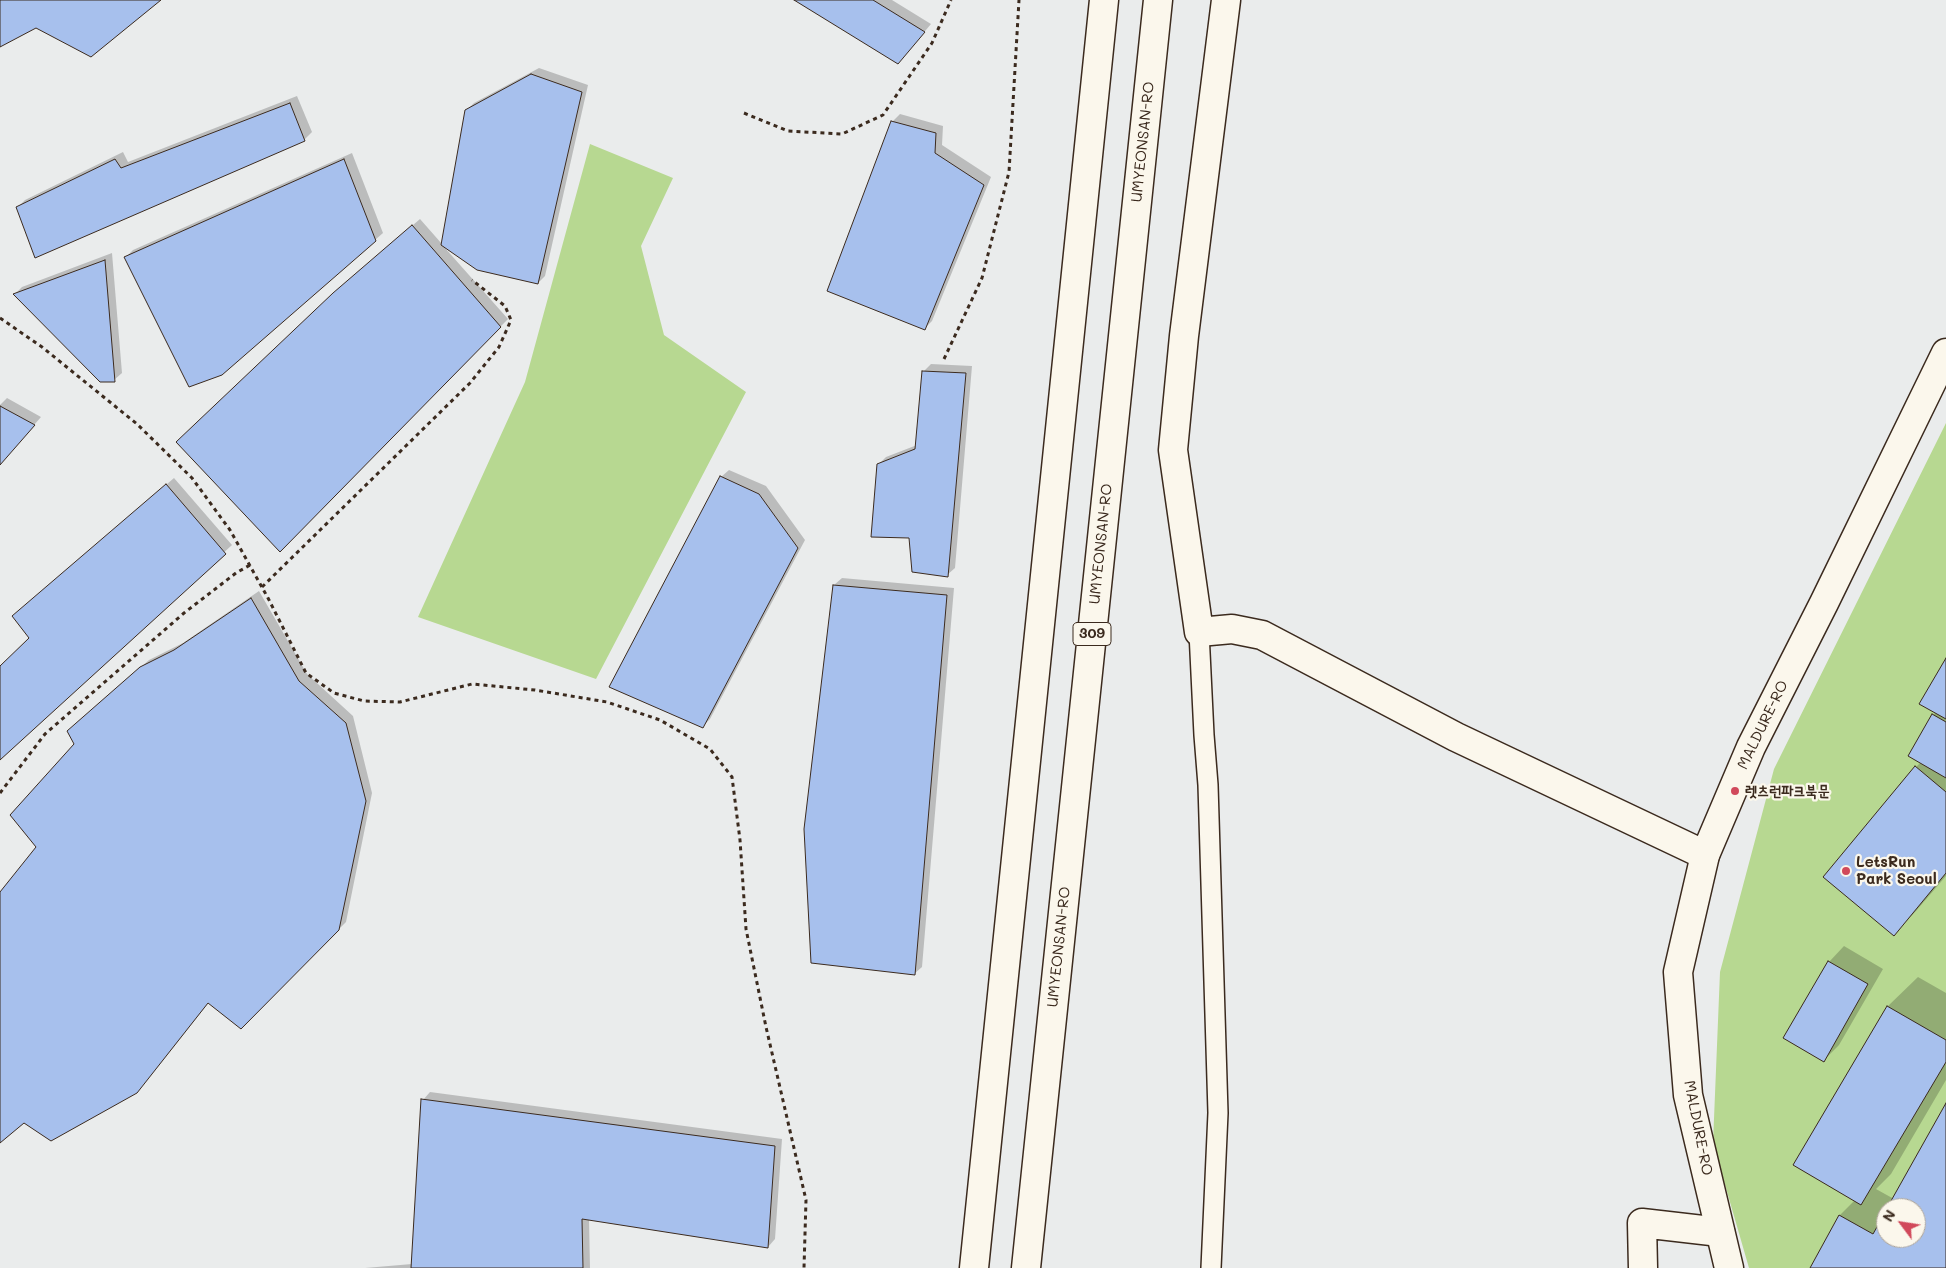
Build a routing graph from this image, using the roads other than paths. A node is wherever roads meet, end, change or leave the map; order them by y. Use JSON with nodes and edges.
{"nodes":[{"id":1,"x":1104,"y":0,"type":"edge"},
{"id":2,"x":1158,"y":0,"type":"edge"},
{"id":3,"x":1226,"y":0,"type":"edge"},
{"id":4,"x":1946,"y":353,"type":"edge"},
{"id":5,"x":1199,"y":632,"type":"junction"},
{"id":6,"x":1705,"y":855,"type":"junction"},
{"id":7,"x":1720,"y":1232,"type":"junction"},
{"id":8,"x":974,"y":1268,"type":"edge"},
{"id":9,"x":1026,"y":1268,"type":"edge"},
{"id":10,"x":1211,"y":1268,"type":"edge"},
{"id":11,"x":1643,"y":1268,"type":"edge"},
{"id":12,"x":1729,"y":1268,"type":"edge"}],
"edges":[{"from":1,"to":8,"type":"main road"},
{"from":2,"to":9,"type":"main road","name":"UMYEONSAN-RO","number":"309"},
{"from":3,"to":5,"type":"main road"},
{"from":4,"to":6,"type":"main road","name":"MALDURE-RO"},
{"from":5,"to":6,"type":"main road"},
{"from":5,"to":10,"type":"lane"},
{"from":6,"to":7,"type":"main road","name":"MALDURE-RO"},
{"from":7,"to":11,"type":"main road"},
{"from":7,"to":12,"type":"main road","name":"MALDURE-RO"}]}
